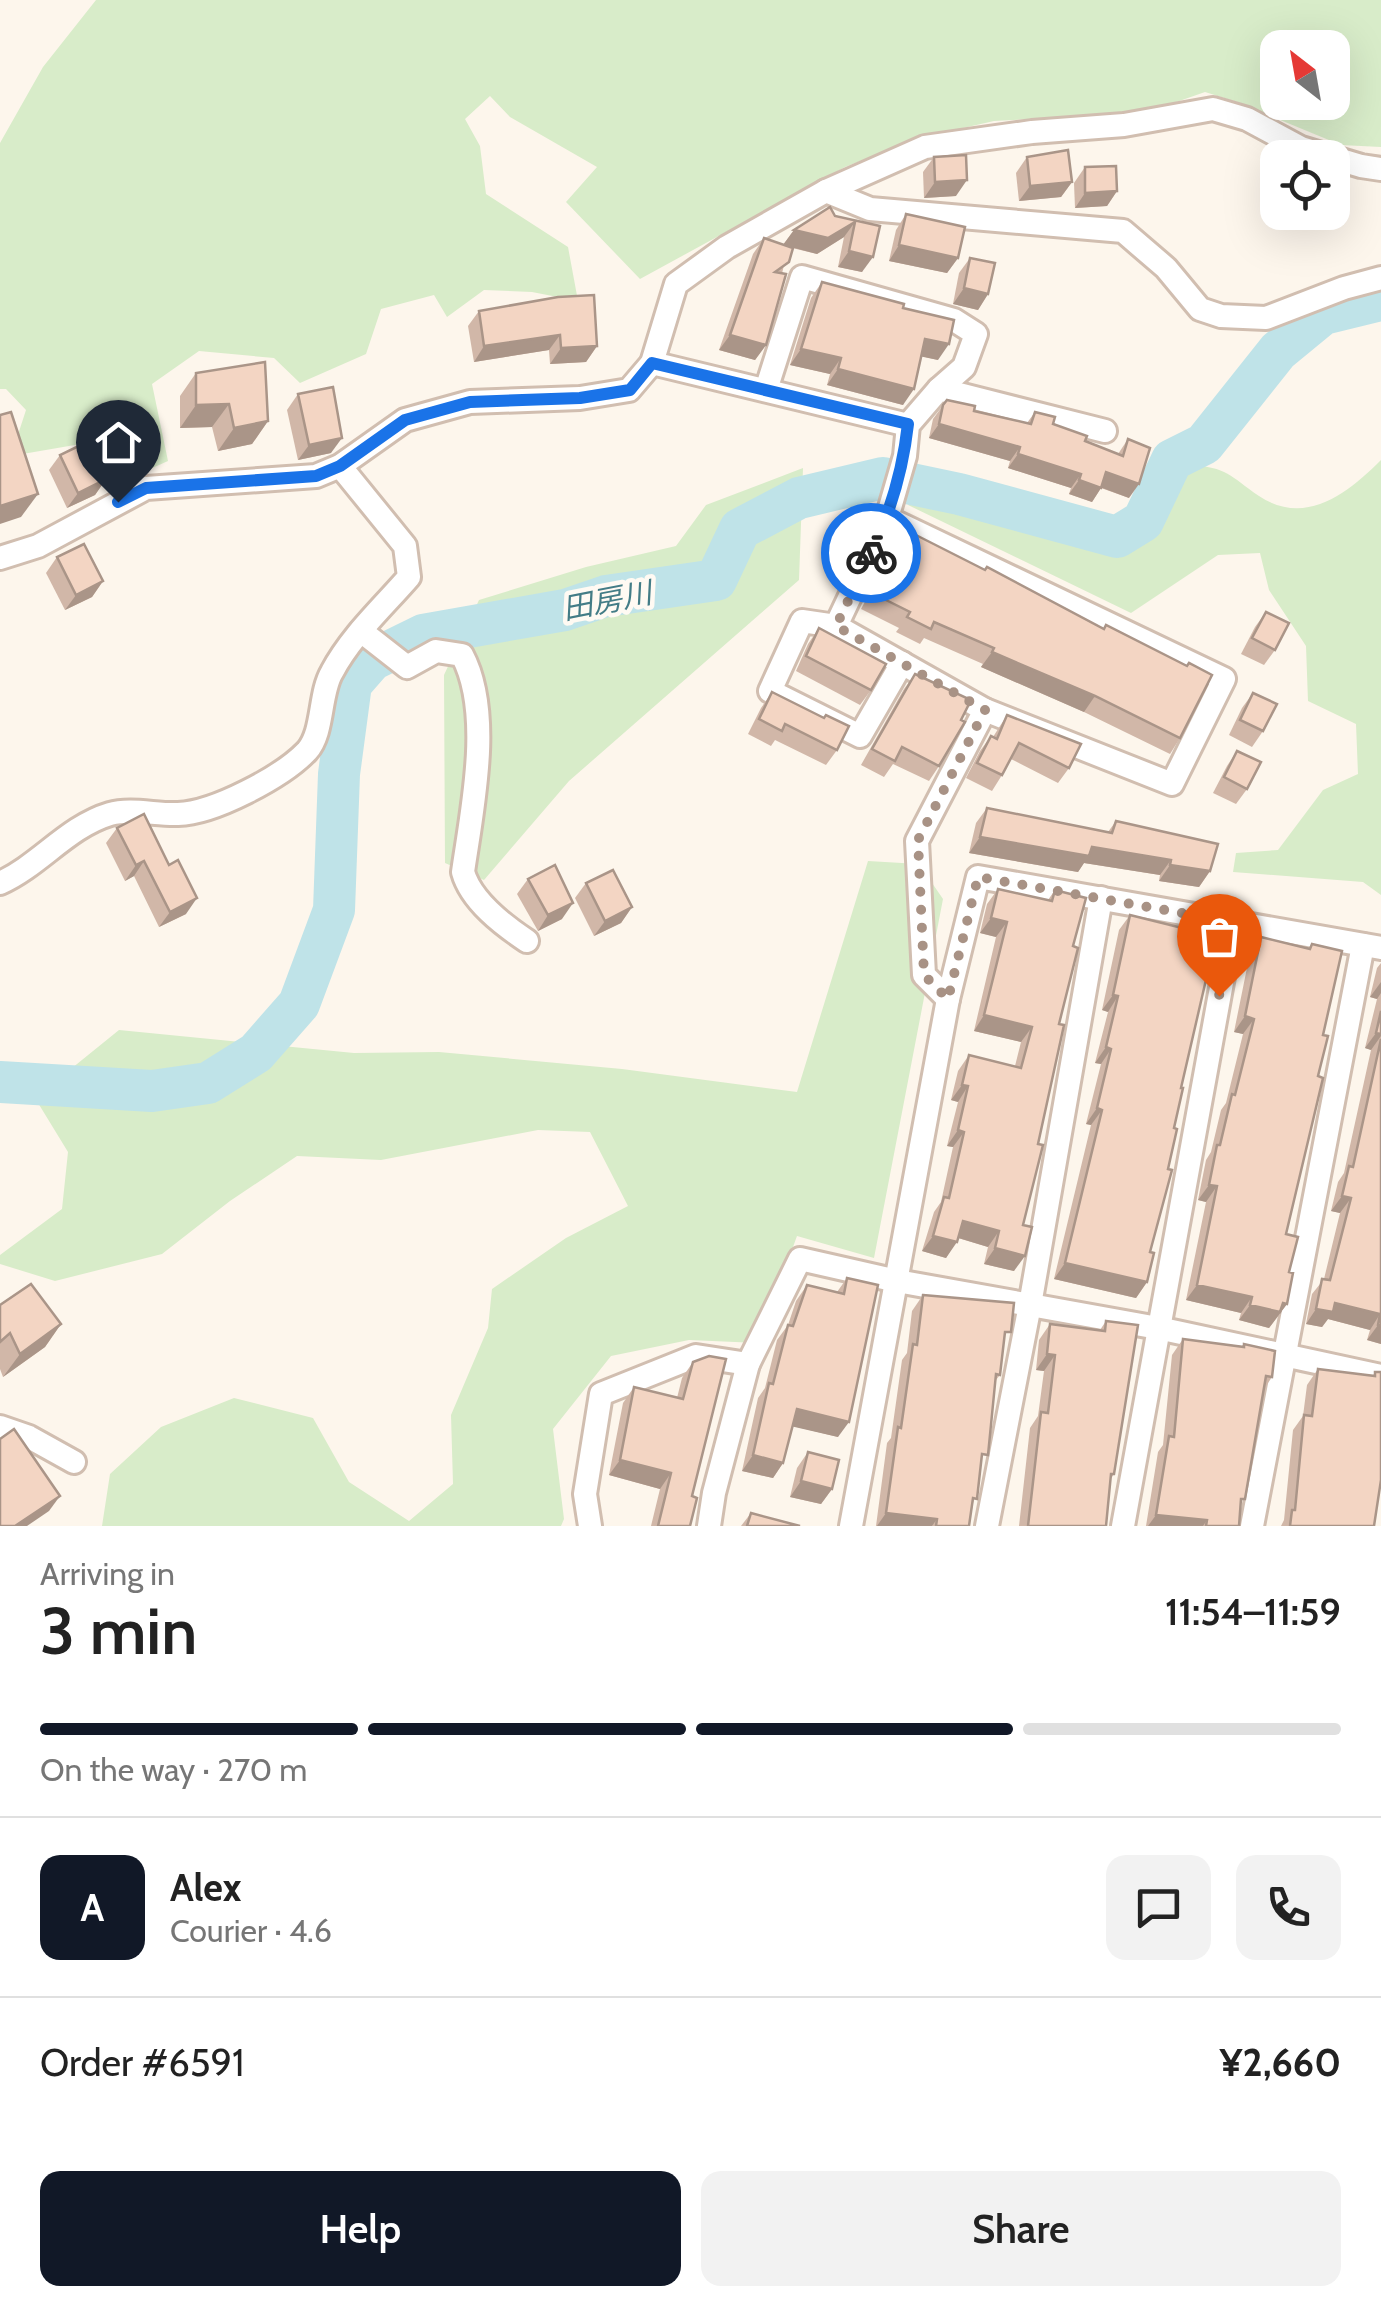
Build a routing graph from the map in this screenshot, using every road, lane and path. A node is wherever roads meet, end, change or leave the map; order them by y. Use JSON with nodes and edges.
{"nodes":[{"id":1,"x":1381,"y":169,"type":"edge"},
{"id":2,"x":826,"y":191,"type":"junction"},
{"id":3,"x":1381,"y":278,"type":"edge"},
{"id":4,"x":652,"y":363,"type":"junction"},
{"id":5,"x":939,"y":389,"type":"junction"},
{"id":6,"x":766,"y":390,"type":"junction"},
{"id":7,"x":908,"y":424,"type":"junction"},
{"id":8,"x":1105,"y":431,"type":"dead end"},
{"id":9,"x":340,"y":466,"type":"junction"},
{"id":10,"x":888,"y":511,"type":"junction"},
{"id":11,"x":0,"y":558,"type":"edge"},
{"id":12,"x":836,"y":626,"type":"junction"},
{"id":13,"x":366,"y":635,"type":"junction"},
{"id":14,"x":902,"y":663,"type":"junction"},
{"id":15,"x":985,"y":710,"type":"junction"},
{"id":16,"x":0,"y":882,"type":"edge"},
{"id":17,"x":1101,"y":898,"type":"junction"},
{"id":18,"x":1233,"y":922,"type":"junction"},
{"id":19,"x":528,"y":941,"type":"dead end"},
{"id":20,"x":1372,"y":946,"type":"edge"},
{"id":21,"x":948,"y":999,"type":"junction"},
{"id":22,"x":897,"y":1281,"type":"junction"},
{"id":23,"x":1030,"y":1305,"type":"junction"},
{"id":24,"x":1158,"y":1328,"type":"junction"},
{"id":25,"x":1283,"y":1355,"type":"junction"},
{"id":26,"x":748,"y":1364,"type":"junction"},
{"id":27,"x":1381,"y":1376,"type":"edge"},
{"id":28,"x":0,"y":1427,"type":"edge"},
{"id":29,"x":74,"y":1462,"type":"dead end"},
{"id":30,"x":590,"y":1526,"type":"edge"},
{"id":31,"x":708,"y":1526,"type":"edge"},
{"id":32,"x":851,"y":1526,"type":"edge"},
{"id":33,"x":987,"y":1526,"type":"edge"},
{"id":34,"x":1123,"y":1526,"type":"edge"},
{"id":35,"x":1252,"y":1526,"type":"edge"}],
"edges":[{"from":1,"to":2,"type":"street"},
{"from":2,"to":3,"type":"street"},
{"from":2,"to":4,"type":"street"},
{"from":4,"to":6,"type":"street"},
{"from":4,"to":9,"type":"street"},
{"from":5,"to":6,"type":"street"},
{"from":5,"to":7,"type":"street"},
{"from":5,"to":8,"type":"street"},
{"from":6,"to":7,"type":"street"},
{"from":7,"to":10,"type":"street"},
{"from":9,"to":11,"type":"street"},
{"from":9,"to":13,"type":"street"},
{"from":10,"to":12,"type":"street"},
{"from":10,"to":15,"type":"street"},
{"from":12,"to":14,"type":"street"},
{"from":12,"to":14,"type":"street"},
{"from":13,"to":16,"type":"street"},
{"from":13,"to":19,"type":"street"},
{"from":14,"to":15,"type":"street"},
{"from":15,"to":21,"type":"street"},
{"from":17,"to":18,"type":"street"},
{"from":17,"to":21,"type":"street"},
{"from":17,"to":23,"type":"street"},
{"from":18,"to":20,"type":"street"},
{"from":18,"to":24,"type":"street"},
{"from":20,"to":25,"type":"street"},
{"from":21,"to":22,"type":"street"},
{"from":22,"to":23,"type":"street"},
{"from":22,"to":26,"type":"street"},
{"from":22,"to":32,"type":"street"},
{"from":23,"to":24,"type":"street"},
{"from":23,"to":33,"type":"street"},
{"from":24,"to":25,"type":"street"},
{"from":24,"to":34,"type":"street"},
{"from":25,"to":27,"type":"street"},
{"from":25,"to":35,"type":"street"},
{"from":26,"to":30,"type":"street"},
{"from":26,"to":31,"type":"street"},
{"from":28,"to":29,"type":"street"}]}
